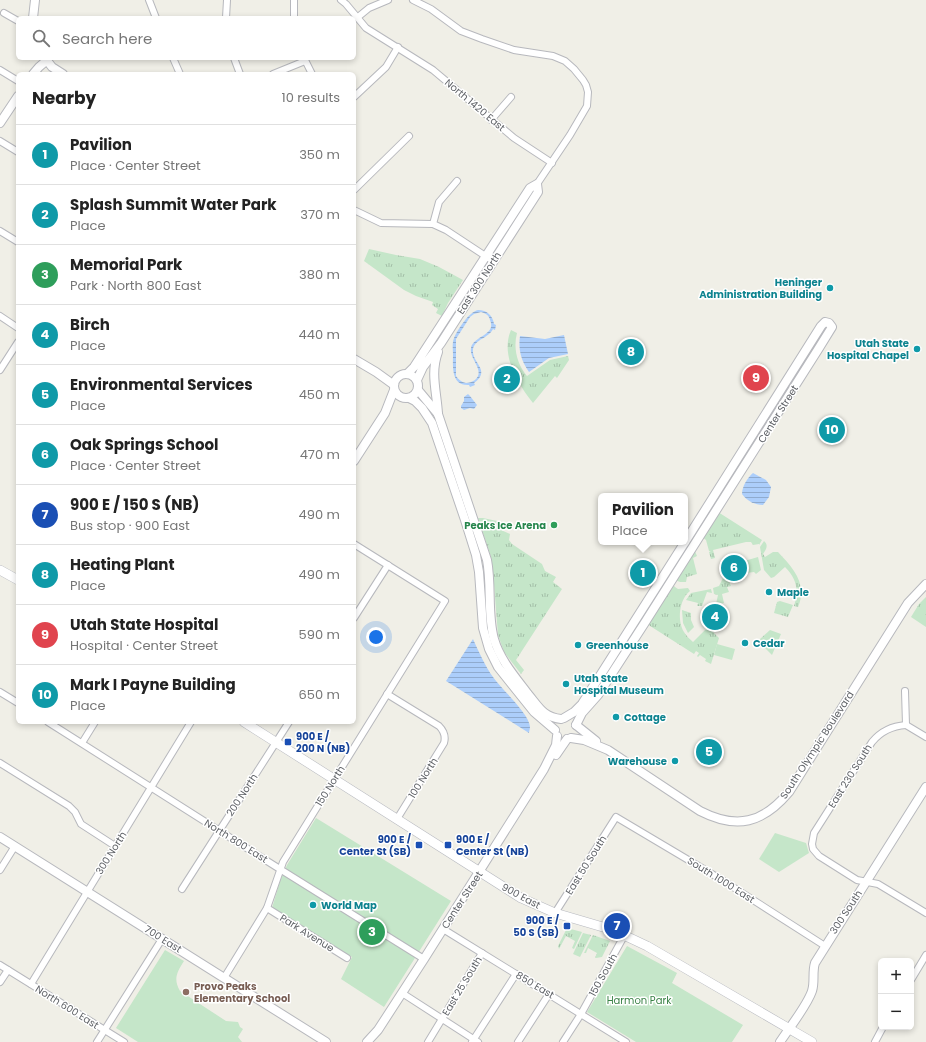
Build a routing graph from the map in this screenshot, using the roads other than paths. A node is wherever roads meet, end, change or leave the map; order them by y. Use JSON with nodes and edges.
{"nodes":[{"id":1,"x":35,"y":0,"type":"edge"},
{"id":2,"x":148,"y":0,"type":"edge"},
{"id":3,"x":227,"y":0,"type":"edge"},
{"id":4,"x":294,"y":0,"type":"edge"},
{"id":5,"x":341,"y":0,"type":"edge"},
{"id":6,"x":388,"y":0,"type":"edge"},
{"id":7,"x":413,"y":0,"type":"edge"},
{"id":8,"x":4,"y":13,"type":"dead end"},
{"id":9,"x":33,"y":16,"type":"edge"},
{"id":10,"x":155,"y":16,"type":"edge"},
{"id":11,"x":226,"y":16,"type":"edge"},
{"id":12,"x":294,"y":16,"type":"edge"},
{"id":13,"x":358,"y":17,"type":"junction"},
{"id":14,"x":16,"y":20,"type":"edge"},
{"id":15,"x":398,"y":47,"type":"junction"},
{"id":16,"x":45,"y":60,"type":"edge"},
{"id":17,"x":47,"y":60,"type":"edge"},
{"id":18,"x":174,"y":60,"type":"edge"},
{"id":19,"x":235,"y":60,"type":"edge"},
{"id":20,"x":302,"y":60,"type":"edge"},
{"id":21,"x":305,"y":60,"type":"edge"},
{"id":22,"x":0,"y":70,"type":"edge"},
{"id":23,"x":35,"y":72,"type":"edge"},
{"id":24,"x":60,"y":72,"type":"edge"},
{"id":25,"x":179,"y":72,"type":"edge"},
{"id":26,"x":239,"y":72,"type":"edge"},
{"id":27,"x":277,"y":72,"type":"edge"},
{"id":28,"x":311,"y":72,"type":"edge"},
{"id":29,"x":16,"y":80,"type":"edge"},
{"id":30,"x":356,"y":95,"type":"edge"},
{"id":31,"x":511,"y":97,"type":"dead end"},
{"id":32,"x":16,"y":99,"type":"edge"},
{"id":33,"x":492,"y":120,"type":"junction"},
{"id":34,"x":0,"y":123,"type":"edge"},
{"id":35,"x":409,"y":136,"type":"dead end"},
{"id":36,"x":0,"y":141,"type":"edge"},
{"id":37,"x":16,"y":151,"type":"edge"},
{"id":38,"x":552,"y":163,"type":"junction"},
{"id":39,"x":457,"y":181,"type":"dead end"},
{"id":40,"x":537,"y":184,"type":"junction"},
{"id":41,"x":356,"y":188,"type":"edge"},
{"id":42,"x":356,"y":211,"type":"edge"},
{"id":43,"x":433,"y":224,"type":"junction"},
{"id":44,"x":0,"y":231,"type":"edge"},
{"id":45,"x":16,"y":241,"type":"edge"},
{"id":46,"x":486,"y":256,"type":"junction"},
{"id":47,"x":494,"y":261,"type":"junction"},
{"id":48,"x":0,"y":316,"type":"edge"},
{"id":49,"x":16,"y":327,"type":"edge"},
{"id":50,"x":441,"y":342,"type":"junction"},
{"id":51,"x":810,"y":343,"type":"junction"},
{"id":52,"x":16,"y":345,"type":"edge"},
{"id":53,"x":819,"y":348,"type":"junction"},
{"id":54,"x":802,"y":357,"type":"junction"},
{"id":55,"x":356,"y":360,"type":"edge"},
{"id":56,"x":810,"y":362,"type":"junction"},
{"id":57,"x":0,"y":370,"type":"edge"},
{"id":58,"x":376,"y":372,"type":"junction"},
{"id":59,"x":407,"y":374,"type":"junction"},
{"id":60,"x":398,"y":377,"type":"junction"},
{"id":61,"x":417,"y":380,"type":"junction"},
{"id":62,"x":394,"y":388,"type":"junction"},
{"id":63,"x":418,"y":390,"type":"junction"},
{"id":64,"x":406,"y":398,"type":"junction"},
{"id":65,"x":384,"y":413,"type":"junction"},
{"id":66,"x":438,"y":414,"type":"junction"},
{"id":67,"x":742,"y":452,"type":"junction"},
{"id":68,"x":356,"y":458,"type":"edge"},
{"id":69,"x":750,"y":458,"type":"junction"},
{"id":70,"x":696,"y":524,"type":"junction"},
{"id":71,"x":704,"y":530,"type":"junction"},
{"id":72,"x":688,"y":537,"type":"edge"},
{"id":73,"x":356,"y":545,"type":"edge"},
{"id":74,"x":683,"y":545,"type":"edge"},
{"id":75,"x":388,"y":565,"type":"junction"},
{"id":76,"x":0,"y":570,"type":"edge"},
{"id":77,"x":667,"y":570,"type":"junction"},
{"id":78,"x":675,"y":575,"type":"junction"},
{"id":79,"x":16,"y":579,"type":"edge"},
{"id":80,"x":926,"y":584,"type":"edge"},
{"id":81,"x":356,"y":615,"type":"edge"},
{"id":82,"x":633,"y":623,"type":"junction"},
{"id":83,"x":641,"y":628,"type":"junction"},
{"id":84,"x":599,"y":676,"type":"junction"},
{"id":85,"x":607,"y":681,"type":"junction"},
{"id":86,"x":905,"y":691,"type":"dead end"},
{"id":87,"x":0,"y":692,"type":"edge"},
{"id":88,"x":388,"y":694,"type":"junction"},
{"id":89,"x":16,"y":702,"type":"edge"},
{"id":90,"x":562,"y":719,"type":"junction"},
{"id":91,"x":51,"y":724,"type":"edge"},
{"id":92,"x":94,"y":724,"type":"edge"},
{"id":93,"x":190,"y":724,"type":"edge"},
{"id":94,"x":247,"y":724,"type":"edge"},
{"id":95,"x":288,"y":724,"type":"edge"},
{"id":96,"x":576,"y":725,"type":"junction"},
{"id":97,"x":906,"y":725,"type":"junction"},
{"id":98,"x":556,"y":733,"type":"junction"},
{"id":99,"x":926,"y":737,"type":"edge"},
{"id":100,"x":569,"y":739,"type":"junction"},
{"id":101,"x":277,"y":742,"type":"junction"},
{"id":102,"x":82,"y":743,"type":"junction"},
{"id":103,"x":608,"y":750,"type":"junction"},
{"id":104,"x":0,"y":763,"type":"edge"},
{"id":105,"x":544,"y":769,"type":"junction"},
{"id":106,"x":335,"y":779,"type":"junction"},
{"id":107,"x":151,"y":787,"type":"junction"},
{"id":108,"x":926,"y":787,"type":"edge"},
{"id":109,"x":616,"y":817,"type":"joint"},
{"id":110,"x":397,"y":819,"type":"junction"},
{"id":111,"x":220,"y":831,"type":"junction"},
{"id":112,"x":0,"y":837,"type":"edge"},
{"id":113,"x":15,"y":846,"type":"junction"},
{"id":114,"x":115,"y":846,"type":"junction"},
{"id":115,"x":280,"y":869,"type":"junction"},
{"id":116,"x":0,"y":870,"type":"edge"},
{"id":117,"x":479,"y":872,"type":"junction"},
{"id":118,"x":866,"y":882,"type":"junction"},
{"id":119,"x":182,"y":889,"type":"dead end"},
{"id":120,"x":87,"y":892,"type":"junction"},
{"id":121,"x":267,"y":908,"type":"junction"},
{"id":122,"x":556,"y":913,"type":"junction"},
{"id":123,"x":926,"y":913,"type":"edge"},
{"id":124,"x":443,"y":928,"type":"junction"},
{"id":125,"x":624,"y":936,"type":"junction"},
{"id":126,"x":162,"y":939,"type":"junction"},
{"id":127,"x":825,"y":946,"type":"junction"},
{"id":128,"x":482,"y":953,"type":"junction"},
{"id":129,"x":926,"y":955,"type":"edge"},
{"id":130,"x":347,"y":958,"type":"dead end"},
{"id":131,"x":424,"y":959,"type":"junction"},
{"id":132,"x":0,"y":965,"type":"edge"},
{"id":133,"x":8,"y":970,"type":"junction"},
{"id":134,"x":516,"y":974,"type":"junction"},
{"id":135,"x":914,"y":975,"type":"edge"},
{"id":136,"x":224,"y":978,"type":"junction"},
{"id":137,"x":0,"y":982,"type":"edge"},
{"id":138,"x":31,"y":984,"type":"junction"},
{"id":139,"x":402,"y":993,"type":"junction"},
{"id":140,"x":549,"y":994,"type":"junction"},
{"id":141,"x":581,"y":1014,"type":"junction"},
{"id":142,"x":442,"y":1019,"type":"junction"},
{"id":143,"x":789,"y":1028,"type":"junction"},
{"id":144,"x":104,"y":1030,"type":"junction"},
{"id":145,"x":378,"y":1030,"type":"junction"},
{"id":146,"x":881,"y":1030,"type":"edge"},
{"id":147,"x":475,"y":1041,"type":"edge"},
{"id":148,"x":96,"y":1042,"type":"edge"},
{"id":149,"x":124,"y":1042,"type":"edge"},
{"id":150,"x":326,"y":1042,"type":"edge"},
{"id":151,"x":367,"y":1042,"type":"edge"},
{"id":152,"x":374,"y":1042,"type":"edge"},
{"id":153,"x":428,"y":1042,"type":"edge"},
{"id":154,"x":518,"y":1042,"type":"edge"},
{"id":155,"x":563,"y":1042,"type":"edge"},
{"id":156,"x":626,"y":1042,"type":"edge"},
{"id":157,"x":780,"y":1042,"type":"edge"},
{"id":158,"x":812,"y":1042,"type":"edge"},
{"id":159,"x":874,"y":1042,"type":"edge"}],
"edges":[{"from":1,"to":9,"type":"street"},
{"from":2,"to":10,"type":"street"},
{"from":3,"to":11,"type":"street"},
{"from":4,"to":12,"type":"street"},
{"from":5,"to":13,"type":"street","name":"North 1420 East"},
{"from":6,"to":13,"type":"street"},
{"from":7,"to":38,"type":"street","name":"East 300 North"},
{"from":8,"to":14,"type":"street"},
{"from":13,"to":15,"type":"street","name":"North 1420 East"},
{"from":15,"to":30,"type":"street"},
{"from":15,"to":33,"type":"street","name":"North 1420 East"},
{"from":16,"to":23,"type":"street"},
{"from":17,"to":24,"type":"street"},
{"from":18,"to":25,"type":"street"},
{"from":19,"to":26,"type":"street"},
{"from":20,"to":27,"type":"street"},
{"from":21,"to":28,"type":"street"},
{"from":22,"to":29,"type":"street"},
{"from":31,"to":33,"type":"street"},
{"from":32,"to":34,"type":"street"},
{"from":33,"to":38,"type":"street","name":"North 1420 East"},
{"from":35,"to":41,"type":"street"},
{"from":36,"to":37,"type":"street"},
{"from":38,"to":40,"type":"street","name":"East 300 North"},
{"from":39,"to":43,"type":"street"},
{"from":40,"to":46,"type":"street","name":"East 300 North"},
{"from":40,"to":47,"type":"street","name":"East 300 North"},
{"from":42,"to":43,"type":"street"},
{"from":43,"to":46,"type":"street"},
{"from":44,"to":45,"type":"street"},
{"from":46,"to":47,"type":"street"},
{"from":46,"to":59,"type":"street","name":"East 300 North"},
{"from":47,"to":50,"type":"street","name":"East 300 North"},
{"from":48,"to":49,"type":"street"},
{"from":50,"to":61,"type":"street","name":"East 300 North"},
{"from":50,"to":66,"type":"street"},
{"from":51,"to":53,"type":"street"},
{"from":51,"to":53,"type":"street","name":"Center Street"},
{"from":51,"to":54,"type":"street","name":"Center Street"},
{"from":52,"to":57,"type":"street"},
{"from":53,"to":56,"type":"street","name":"Center Street"},
{"from":54,"to":56,"type":"street"},
{"from":54,"to":67,"type":"street","name":"Center Street"},
{"from":55,"to":58,"type":"street"},
{"from":56,"to":69,"type":"street","name":"Center Street"},
{"from":58,"to":60,"type":"street"},
{"from":58,"to":62,"type":"street"},
{"from":59,"to":60,"type":"street"},
{"from":59,"to":61,"type":"street"},
{"from":60,"to":62,"type":"street"},
{"from":61,"to":63,"type":"street"},
{"from":62,"to":64,"type":"street"},
{"from":62,"to":65,"type":"street"},
{"from":63,"to":64,"type":"street"},
{"from":63,"to":66,"type":"street"},
{"from":64,"to":65,"type":"street"},
{"from":64,"to":98,"type":"street"},
{"from":65,"to":68,"type":"street"},
{"from":66,"to":90,"type":"street"},
{"from":67,"to":69,"type":"street"},
{"from":67,"to":70,"type":"street","name":"Center Street"},
{"from":69,"to":71,"type":"street","name":"Center Street"},
{"from":70,"to":71,"type":"street"},
{"from":70,"to":72,"type":"street","name":"Center Street"},
{"from":71,"to":78,"type":"street","name":"Center Street"},
{"from":73,"to":75,"type":"street"},
{"from":74,"to":77,"type":"street","name":"Center Street"},
{"from":75,"to":81,"type":"street"},
{"from":75,"to":88,"type":"street","name":"150 North"},
{"from":76,"to":79,"type":"main road"},
{"from":77,"to":78,"type":"street"},
{"from":77,"to":82,"type":"street","name":"Center Street"},
{"from":78,"to":83,"type":"street","name":"Center Street"},
{"from":80,"to":103,"type":"street","name":"South Olympic Boulevard"},
{"from":82,"to":83,"type":"street"},
{"from":82,"to":84,"type":"street","name":"Center Street"},
{"from":83,"to":85,"type":"street","name":"Center Street"},
{"from":84,"to":85,"type":"street"},
{"from":84,"to":90,"type":"street","name":"Center Street"},
{"from":85,"to":96,"type":"street","name":"Center Street"},
{"from":86,"to":97,"type":"street"},
{"from":87,"to":89,"type":"street"},
{"from":88,"to":106,"type":"street","name":"150 North"},
{"from":88,"to":110,"type":"street","name":"100 North"},
{"from":90,"to":96,"type":"street"},
{"from":90,"to":98,"type":"street"},
{"from":91,"to":102,"type":"street","name":"North 800 East"},
{"from":92,"to":102,"type":"street"},
{"from":93,"to":107,"type":"street","name":"300 North"},
{"from":94,"to":101,"type":"main road","name":"900 East"},
{"from":95,"to":101,"type":"street","name":"200 North"},
{"from":96,"to":100,"type":"street"},
{"from":96,"to":103,"type":"street","name":"South Olympic Boulevard"},
{"from":97,"to":99,"type":"street"},
{"from":97,"to":118,"type":"street","name":"East 230 South"},
{"from":98,"to":100,"type":"street"},
{"from":98,"to":105,"type":"street","name":"Center Street"},
{"from":100,"to":103,"type":"street","name":"South Olympic Boulevard"},
{"from":100,"to":105,"type":"street","name":"Center Street"},
{"from":101,"to":106,"type":"main road","name":"900 East"},
{"from":101,"to":111,"type":"street","name":"200 North"},
{"from":102,"to":107,"type":"street","name":"North 800 East"},
{"from":104,"to":114,"type":"street"},
{"from":105,"to":117,"type":"street","name":"Center Street"},
{"from":106,"to":110,"type":"main road","name":"900 East"},
{"from":106,"to":115,"type":"street","name":"150 North"},
{"from":107,"to":111,"type":"street","name":"North 800 East"},
{"from":107,"to":114,"type":"street","name":"300 North"},
{"from":108,"to":118,"type":"street","name":"300 South"},
{"from":109,"to":122,"type":"street","name":"East 50 South"},
{"from":109,"to":127,"type":"street","name":"South 1000 East"},
{"from":110,"to":117,"type":"main road","name":"900 East"},
{"from":111,"to":115,"type":"street","name":"North 800 East"},
{"from":111,"to":119,"type":"street","name":"200 North"},
{"from":112,"to":113,"type":"street","name":"700 East"},
{"from":113,"to":116,"type":"street"},
{"from":113,"to":120,"type":"street","name":"700 East"},
{"from":114,"to":120,"type":"street","name":"300 North"},
{"from":115,"to":121,"type":"street","name":"150 North"},
{"from":115,"to":131,"type":"street","name":"North 800 East"},
{"from":117,"to":122,"type":"main road","name":"900 East"},
{"from":117,"to":124,"type":"street","name":"Center Street"},
{"from":118,"to":123,"type":"street"},
{"from":118,"to":127,"type":"street","name":"300 South"},
{"from":120,"to":126,"type":"street","name":"700 East"},
{"from":120,"to":138,"type":"street","name":"300 North"},
{"from":121,"to":130,"type":"street","name":"Park Avenue"},
{"from":121,"to":136,"type":"street","name":"150 North"},
{"from":122,"to":125,"type":"main road","name":"900 East"},
{"from":124,"to":128,"type":"street","name":"850 East"},
{"from":124,"to":131,"type":"street","name":"Center Street"},
{"from":125,"to":141,"type":"street","name":"150 South"},
{"from":125,"to":143,"type":"main road","name":"900 East"},
{"from":126,"to":136,"type":"street","name":"700 East"},
{"from":126,"to":144,"type":"street"},
{"from":127,"to":143,"type":"street","name":"300 South"},
{"from":128,"to":134,"type":"street","name":"850 East"},
{"from":128,"to":142,"type":"street","name":"East 25 South"},
{"from":129,"to":135,"type":"street"},
{"from":131,"to":139,"type":"street","name":"Center Street"},
{"from":132,"to":133,"type":"street"},
{"from":133,"to":137,"type":"street"},
{"from":133,"to":138,"type":"street"},
{"from":134,"to":140,"type":"street","name":"850 East"},
{"from":134,"to":147,"type":"street"},
{"from":136,"to":150,"type":"street","name":"700 East"},
{"from":138,"to":144,"type":"street","name":"North 600 East"},
{"from":139,"to":142,"type":"street"},
{"from":139,"to":145,"type":"street","name":"Center Street"},
{"from":140,"to":141,"type":"street","name":"850 East"},
{"from":140,"to":154,"type":"street"},
{"from":141,"to":155,"type":"street","name":"150 South"},
{"from":141,"to":156,"type":"street","name":"850 East"},
{"from":142,"to":147,"type":"street"},
{"from":142,"to":153,"type":"street","name":"East 25 South"},
{"from":143,"to":157,"type":"street","name":"300 South"},
{"from":143,"to":158,"type":"main road","name":"900 East"},
{"from":144,"to":148,"type":"street"},
{"from":144,"to":149,"type":"street","name":"North 600 East"},
{"from":145,"to":151,"type":"street","name":"Center Street"},
{"from":145,"to":152,"type":"street","name":"Center Street"},
{"from":146,"to":159,"type":"street"}]}
